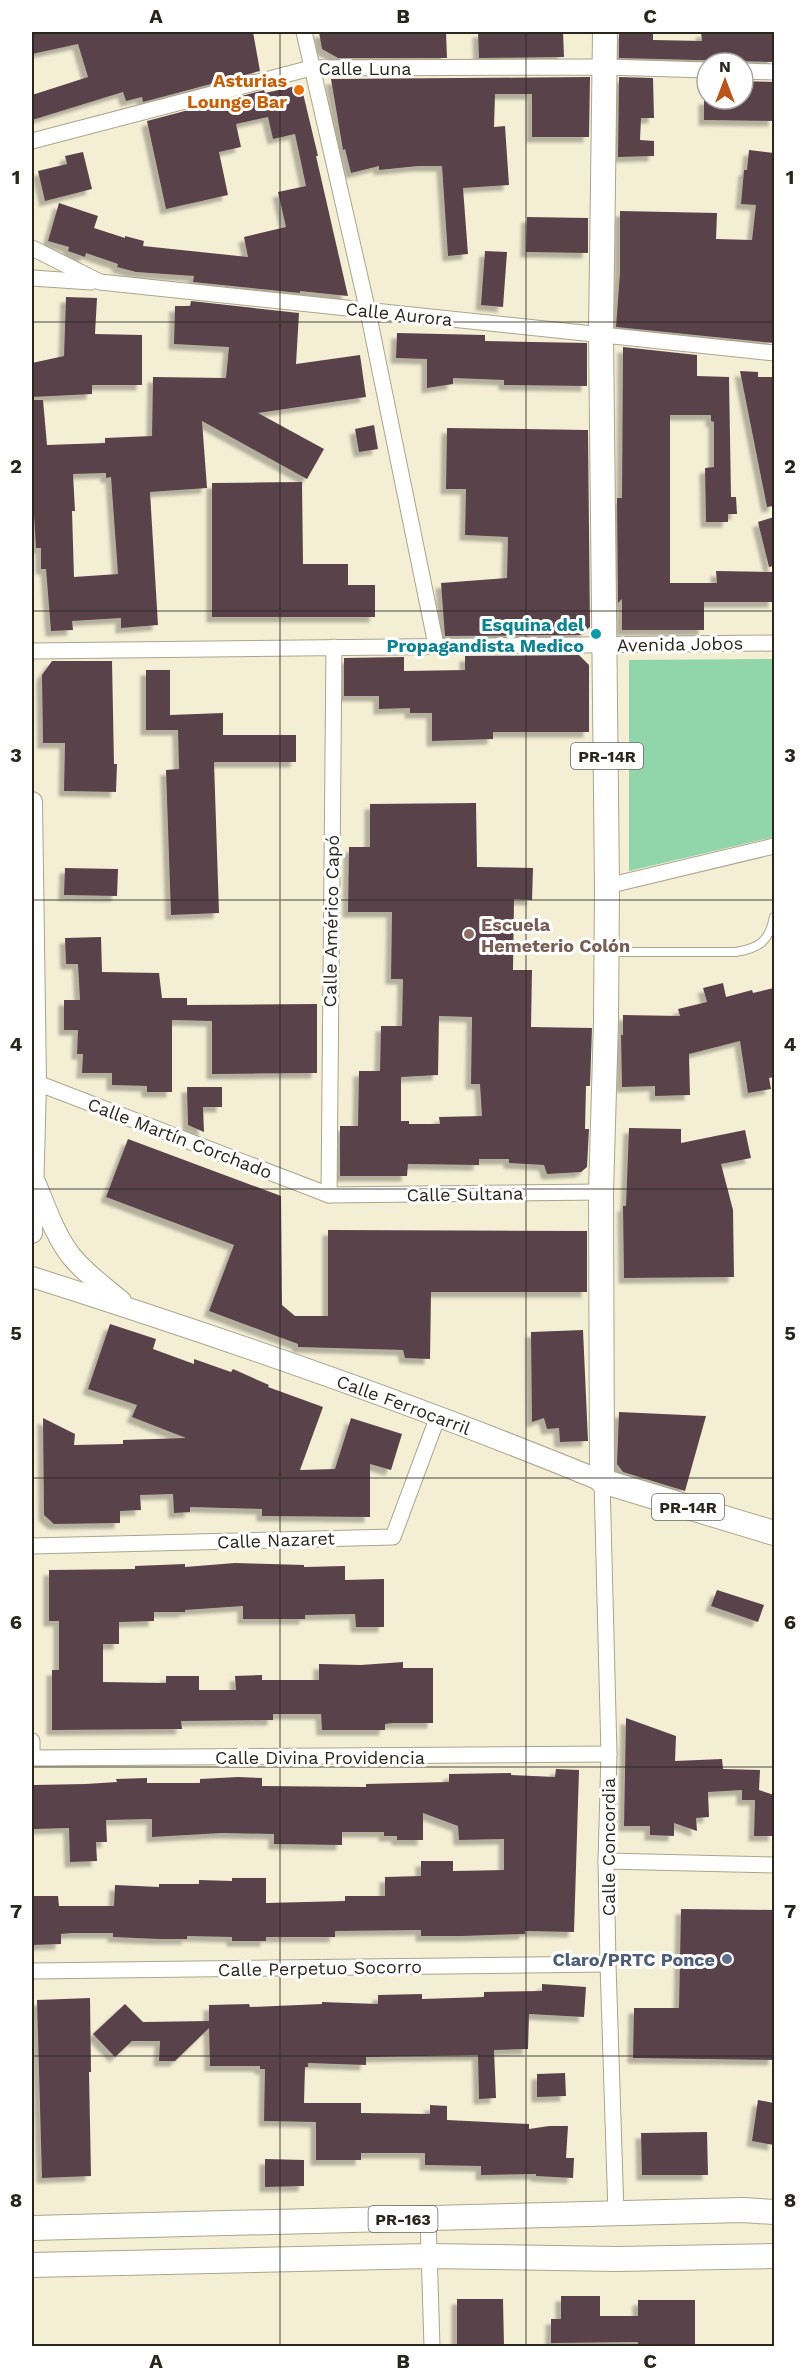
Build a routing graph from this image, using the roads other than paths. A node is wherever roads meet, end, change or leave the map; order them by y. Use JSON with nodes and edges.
{"nodes":[{"id":1,"x":304,"y":32,"type":"edge"},
{"id":2,"x":605,"y":32,"type":"edge"},
{"id":3,"x":605,"y":67,"type":"junction"},
{"id":4,"x":311,"y":68,"type":"junction"},
{"id":5,"x":695,"y":70,"type":"edge"},
{"id":6,"x":755,"y":71,"type":"edge"},
{"id":7,"x":774,"y":72,"type":"edge"},
{"id":8,"x":32,"y":141,"type":"edge"},
{"id":9,"x":32,"y":248,"type":"edge"},
{"id":10,"x":32,"y":278,"type":"edge"},
{"id":11,"x":100,"y":282,"type":"junction"},
{"id":12,"x":368,"y":312,"type":"junction"},
{"id":13,"x":601,"y":334,"type":"junction"},
{"id":14,"x":774,"y":353,"type":"edge"},
{"id":15,"x":774,"y":643,"type":"edge"},
{"id":16,"x":436,"y":645,"type":"junction"},
{"id":17,"x":606,"y":645,"type":"junction"},
{"id":18,"x":334,"y":647,"type":"junction"},
{"id":19,"x":32,"y":651,"type":"edge"},
{"id":20,"x":32,"y":802,"type":"edge"},
{"id":21,"x":774,"y":846,"type":"edge"},
{"id":22,"x":32,"y":860,"type":"edge"},
{"id":23,"x":607,"y":886,"type":"junction"},
{"id":24,"x":774,"y":917,"type":"edge"},
{"id":25,"x":607,"y":952,"type":"junction"},
{"id":26,"x":34,"y":1082,"type":"edge"},
{"id":27,"x":34,"y":1179,"type":"junction"},
{"id":28,"x":601,"y":1192,"type":"junction"},
{"id":29,"x":329,"y":1195,"type":"junction"},
{"id":30,"x":32,"y":1233,"type":"edge"},
{"id":31,"x":32,"y":1277,"type":"edge"},
{"id":32,"x":130,"y":1308,"type":"junction"},
{"id":33,"x":438,"y":1416,"type":"junction"},
{"id":34,"x":602,"y":1481,"type":"junction"},
{"id":35,"x":774,"y":1533,"type":"edge"},
{"id":36,"x":32,"y":1546,"type":"edge"},
{"id":37,"x":32,"y":1741,"type":"edge"},
{"id":38,"x":609,"y":1754,"type":"junction"},
{"id":39,"x":32,"y":1758,"type":"edge"},
{"id":40,"x":606,"y":1861,"type":"junction"},
{"id":41,"x":774,"y":1865,"type":"edge"},
{"id":42,"x":608,"y":1964,"type":"junction"},
{"id":43,"x":32,"y":1971,"type":"edge"},
{"id":44,"x":774,"y":2212,"type":"edge"},
{"id":45,"x":616,"y":2213,"type":"junction"},
{"id":46,"x":428,"y":2218,"type":"junction"},
{"id":47,"x":32,"y":2228,"type":"edge"},
{"id":48,"x":429,"y":2256,"type":"junction"},
{"id":49,"x":774,"y":2256,"type":"edge"},
{"id":50,"x":32,"y":2265,"type":"edge"},
{"id":51,"x":432,"y":2346,"type":"edge"}],
"edges":[{"from":1,"to":4,"type":"street"},
{"from":2,"to":3,"type":"main road","number":"PR-14R"},
{"from":3,"to":4,"type":"street","name":"Calle Luna"},
{"from":3,"to":5,"type":"street","name":"Calle Luna"},
{"from":3,"to":13,"type":"main road","number":"PR-14R"},
{"from":4,"to":8,"type":"street","name":"Calle Luna"},
{"from":4,"to":12,"type":"street"},
{"from":6,"to":7,"type":"street"},
{"from":9,"to":11,"type":"street","name":"Calle Aurora"},
{"from":10,"to":11,"type":"street"},
{"from":11,"to":12,"type":"street","name":"Calle Aurora"},
{"from":12,"to":13,"type":"street","name":"Calle Aurora"},
{"from":12,"to":16,"type":"street"},
{"from":13,"to":14,"type":"street","name":"Calle Aurora"},
{"from":13,"to":17,"type":"main road","number":"PR-14R"},
{"from":15,"to":17,"type":"street","name":"Avenida Jobos"},
{"from":16,"to":17,"type":"street","name":"Avenida Jobos"},
{"from":16,"to":18,"type":"street","name":"Avenida Jobos"},
{"from":17,"to":23,"type":"main road","number":"PR-14R"},
{"from":18,"to":19,"type":"street","name":"Avenida Jobos"},
{"from":18,"to":29,"type":"street","name":"Calle Américo Capó"},
{"from":20,"to":22,"type":"street"},
{"from":21,"to":23,"type":"street"},
{"from":22,"to":26,"type":"street"},
{"from":23,"to":25,"type":"main road","number":"PR-14R"},
{"from":24,"to":25,"type":"lane"},
{"from":25,"to":28,"type":"main road","number":"PR-14R"},
{"from":26,"to":27,"type":"street"},
{"from":26,"to":29,"type":"street","name":"Calle Martín Corchado"},
{"from":27,"to":30,"type":"street"},
{"from":27,"to":32,"type":"street"},
{"from":28,"to":29,"type":"street","name":"Calle Sultana"},
{"from":28,"to":34,"type":"main road","number":"PR-14R"},
{"from":31,"to":32,"type":"street","name":"Calle Ferrocarril"},
{"from":32,"to":33,"type":"street","name":"Calle Ferrocarril"},
{"from":33,"to":34,"type":"street","name":"Calle Ferrocarril"},
{"from":33,"to":36,"type":"street","name":"Calle Nazaret"},
{"from":34,"to":35,"type":"main road","name":"Calle Ferrocarril","number":"PR-14R"},
{"from":34,"to":38,"type":"street","name":"Calle Concordia"},
{"from":37,"to":39,"type":"street"},
{"from":38,"to":39,"type":"street","name":"Calle Divina Providencia"},
{"from":38,"to":40,"type":"street","name":"Calle Concordia"},
{"from":40,"to":41,"type":"street"},
{"from":40,"to":42,"type":"street","name":"Calle Concordia"},
{"from":42,"to":43,"type":"street","name":"Calle Perpetuo Socorro"},
{"from":42,"to":45,"type":"street","name":"Calle Concordia"},
{"from":44,"to":45,"type":"main road","number":"PR-163"},
{"from":45,"to":46,"type":"main road","number":"PR-163"},
{"from":46,"to":47,"type":"main road","number":"PR-163"},
{"from":46,"to":48,"type":"street"},
{"from":48,"to":49,"type":"main road","number":"PR-163"},
{"from":48,"to":50,"type":"main road","number":"PR-163"},
{"from":48,"to":51,"type":"street"}]}
